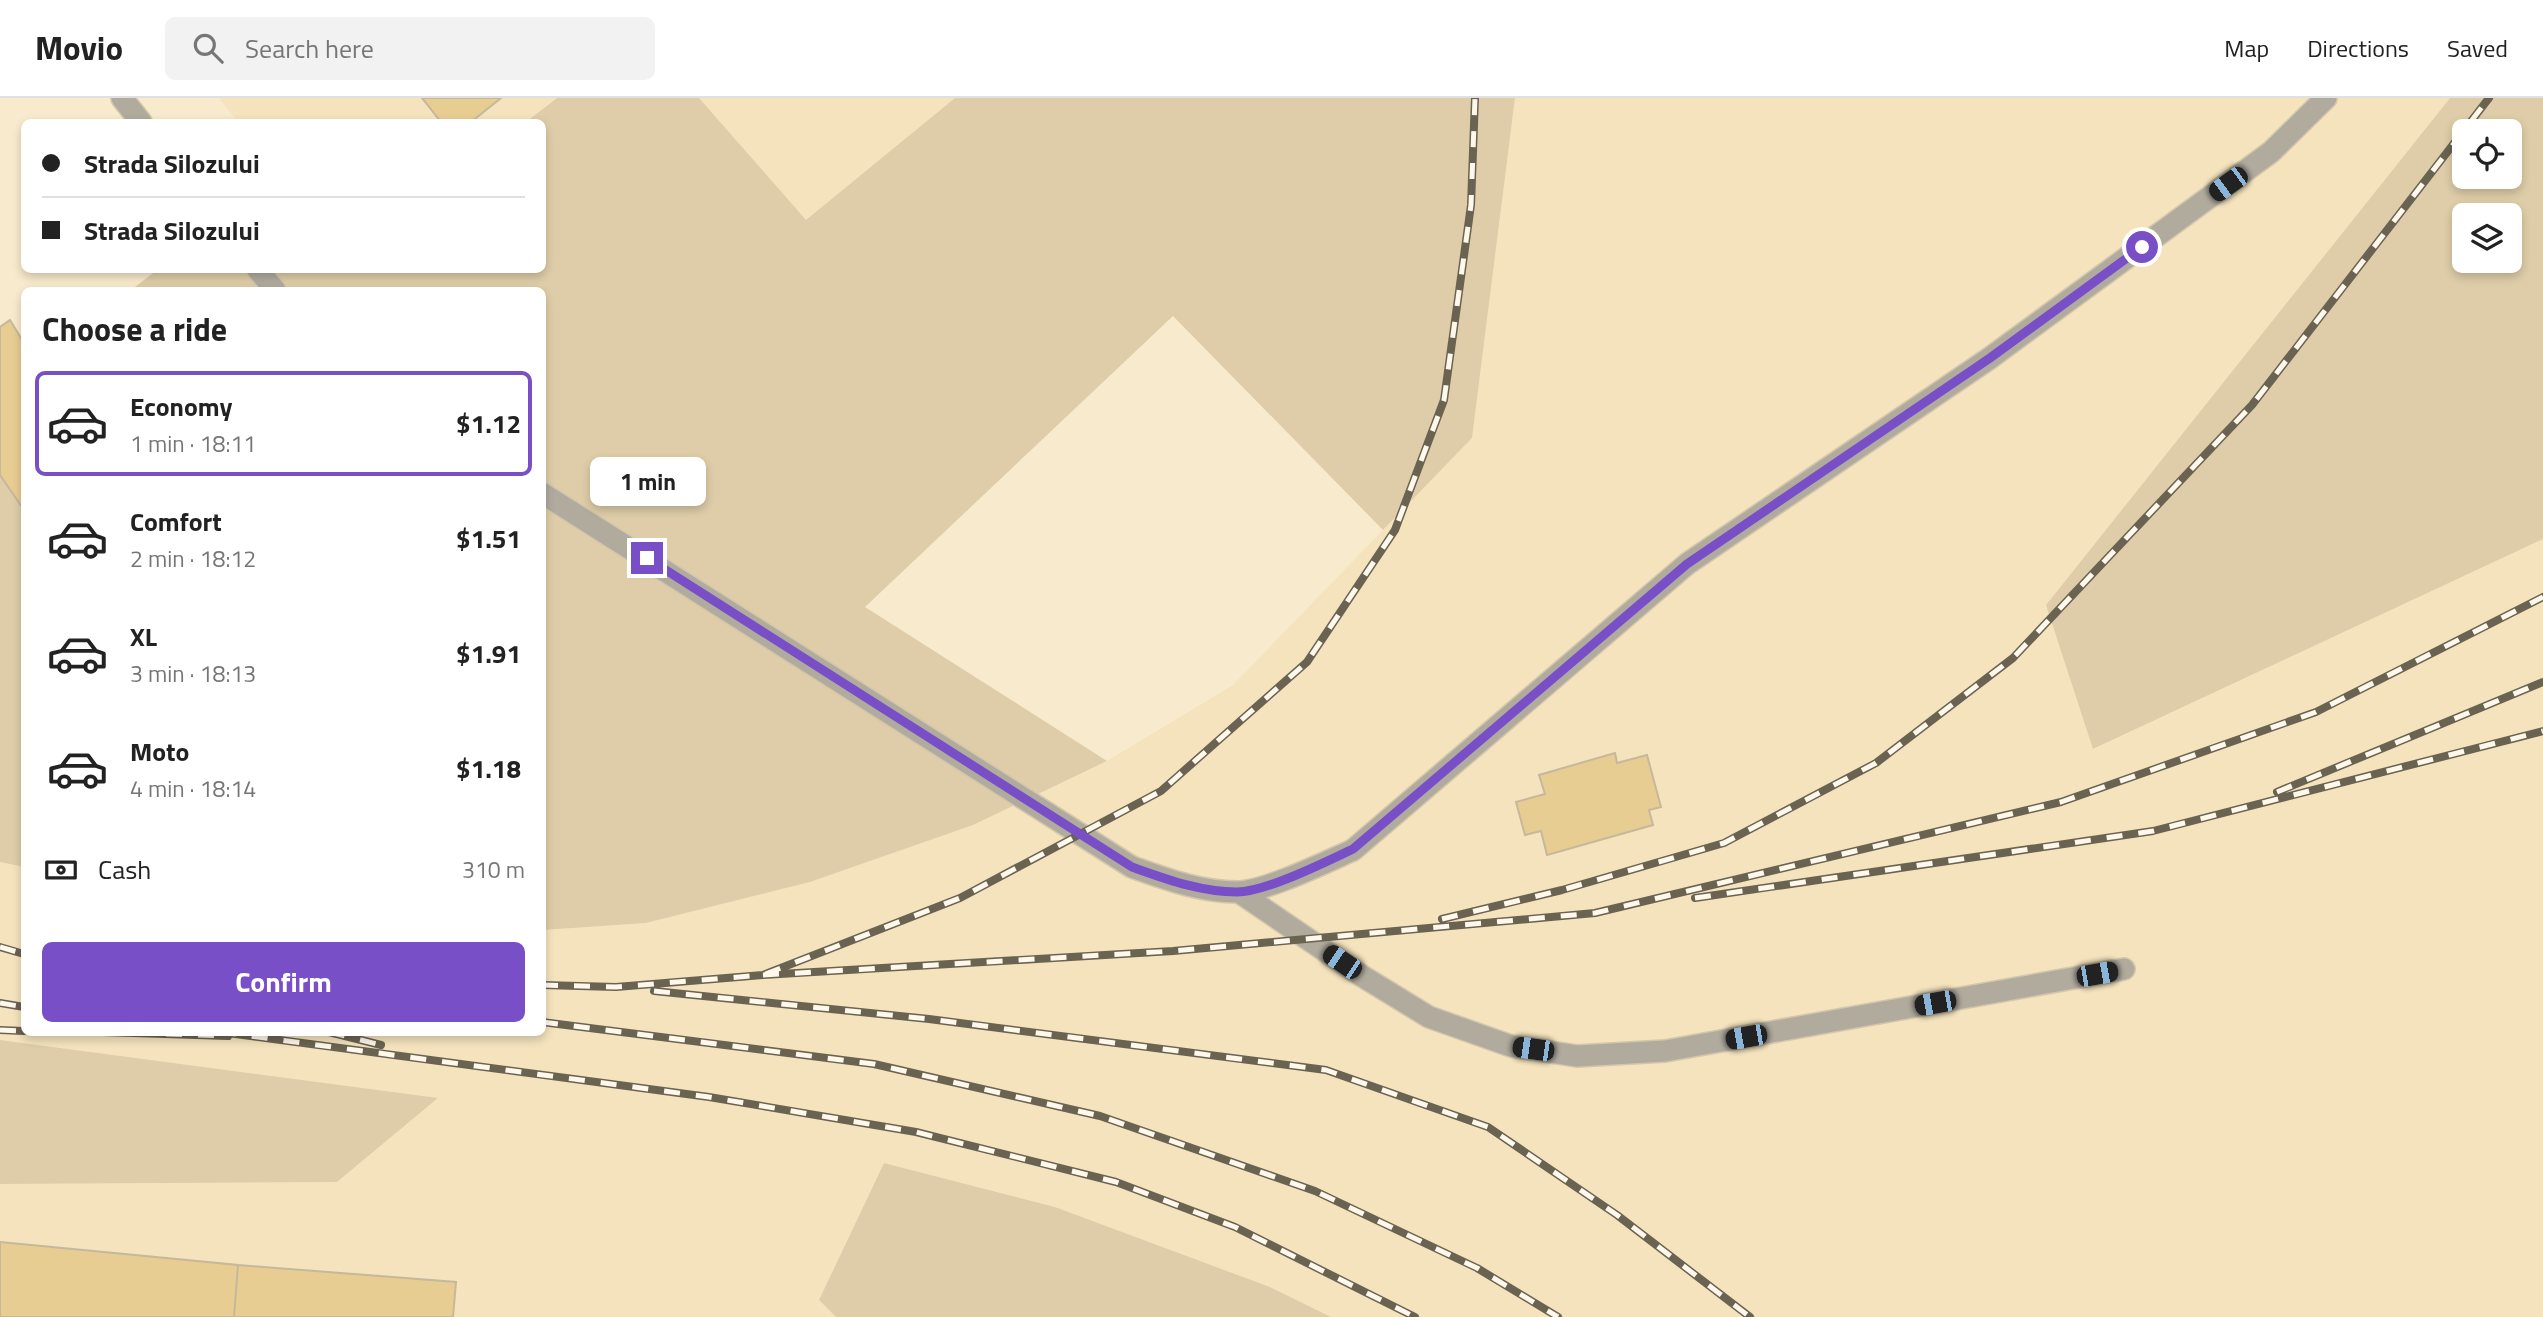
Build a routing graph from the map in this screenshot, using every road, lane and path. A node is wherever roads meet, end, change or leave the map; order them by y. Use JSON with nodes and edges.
{"nodes":[{"id":1,"x":122,"y":98,"type":"edge"},
{"id":2,"x":2326,"y":98,"type":"edge"},
{"id":3,"x":139,"y":119,"type":"edge"},
{"id":4,"x":261,"y":273,"type":"edge"},
{"id":5,"x":272,"y":287,"type":"edge"},
{"id":6,"x":546,"y":496,"type":"edge"},
{"id":7,"x":1239,"y":892,"type":"junction"},
{"id":8,"x":2124,"y":969,"type":"dead end"}],
"edges":[{"from":1,"to":3,"type":"street"},
{"from":2,"to":7,"type":"street"},
{"from":4,"to":5,"type":"street"},
{"from":6,"to":7,"type":"street"},
{"from":7,"to":8,"type":"street"}]}
